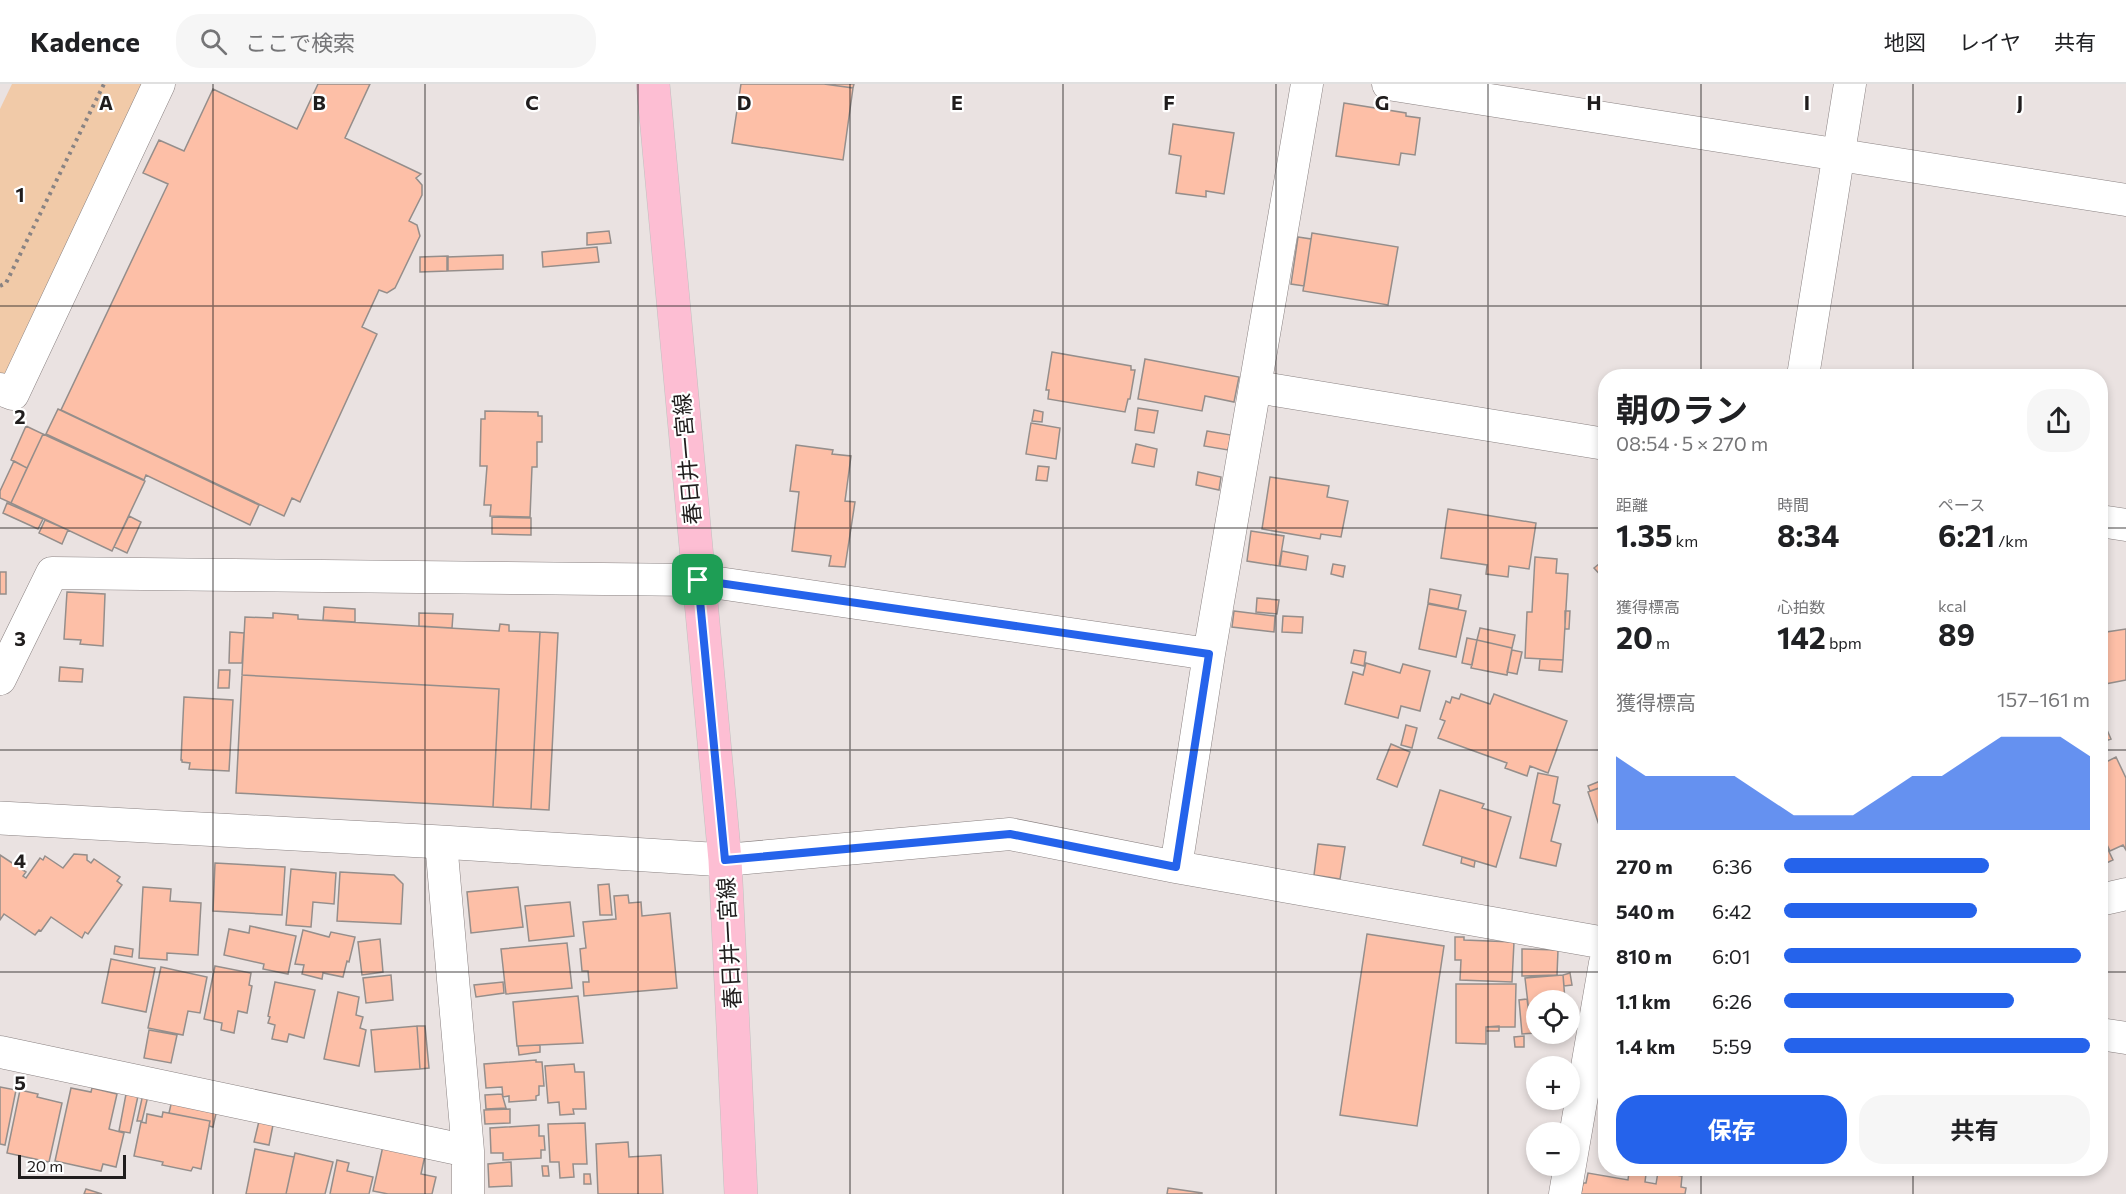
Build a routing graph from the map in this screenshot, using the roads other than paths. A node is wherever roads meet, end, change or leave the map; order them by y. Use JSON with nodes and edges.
{"nodes":[{"id":1,"x":159,"y":84,"type":"edge"},
{"id":2,"x":653,"y":84,"type":"edge"},
{"id":3,"x":1307,"y":84,"type":"edge"},
{"id":4,"x":1388,"y":84,"type":"edge"},
{"id":5,"x":1850,"y":84,"type":"edge"},
{"id":6,"x":1839,"y":154,"type":"junction"},
{"id":7,"x":2126,"y":200,"type":"edge"},
{"id":8,"x":1804,"y":369,"type":"edge"},
{"id":9,"x":1256,"y":387,"type":"junction"},
{"id":10,"x":0,"y":389,"type":"edge"},
{"id":11,"x":1598,"y":443,"type":"edge"},
{"id":12,"x":2108,"y":522,"type":"edge"},
{"id":13,"x":2126,"y":525,"type":"edge"},
{"id":14,"x":698,"y":580,"type":"junction"},
{"id":15,"x":1209,"y":654,"type":"junction"},
{"id":16,"x":0,"y":679,"type":"edge"},
{"id":17,"x":0,"y":818,"type":"edge"},
{"id":18,"x":441,"y":842,"type":"junction"},
{"id":19,"x":725,"y":860,"type":"junction"},
{"id":20,"x":1176,"y":867,"type":"junction"},
{"id":21,"x":2126,"y":894,"type":"edge"},
{"id":22,"x":2108,"y":898,"type":"edge"},
{"id":23,"x":1598,"y":942,"type":"edge"},
{"id":24,"x":1598,"y":1003,"type":"edge"},
{"id":25,"x":2108,"y":1035,"type":"edge"},
{"id":26,"x":2126,"y":1038,"type":"edge"},
{"id":27,"x":0,"y":1052,"type":"edge"},
{"id":28,"x":468,"y":1150,"type":"junction"},
{"id":29,"x":468,"y":1194,"type":"edge"},
{"id":30,"x":741,"y":1194,"type":"edge"},
{"id":31,"x":1565,"y":1194,"type":"edge"}],
"edges":[{"from":1,"to":10,"type":"street"},
{"from":2,"to":14,"type":"main road","name":"春日井一宮線"},
{"from":3,"to":9,"type":"street"},
{"from":4,"to":6,"type":"street"},
{"from":5,"to":6,"type":"street"},
{"from":6,"to":7,"type":"street"},
{"from":6,"to":8,"type":"street"},
{"from":9,"to":11,"type":"street"},
{"from":9,"to":15,"type":"street"},
{"from":12,"to":13,"type":"street"},
{"from":14,"to":15,"type":"street"},
{"from":14,"to":16,"type":"street"},
{"from":14,"to":19,"type":"main road","name":"春日井一宮線"},
{"from":15,"to":20,"type":"street"},
{"from":17,"to":18,"type":"street"},
{"from":18,"to":19,"type":"street"},
{"from":18,"to":28,"type":"street"},
{"from":19,"to":20,"type":"street"},
{"from":19,"to":30,"type":"main road","name":"春日井一宮線"},
{"from":20,"to":23,"type":"street"},
{"from":21,"to":22,"type":"street"},
{"from":24,"to":31,"type":"street"},
{"from":25,"to":26,"type":"street"},
{"from":27,"to":28,"type":"street"},
{"from":28,"to":29,"type":"street"}]}
